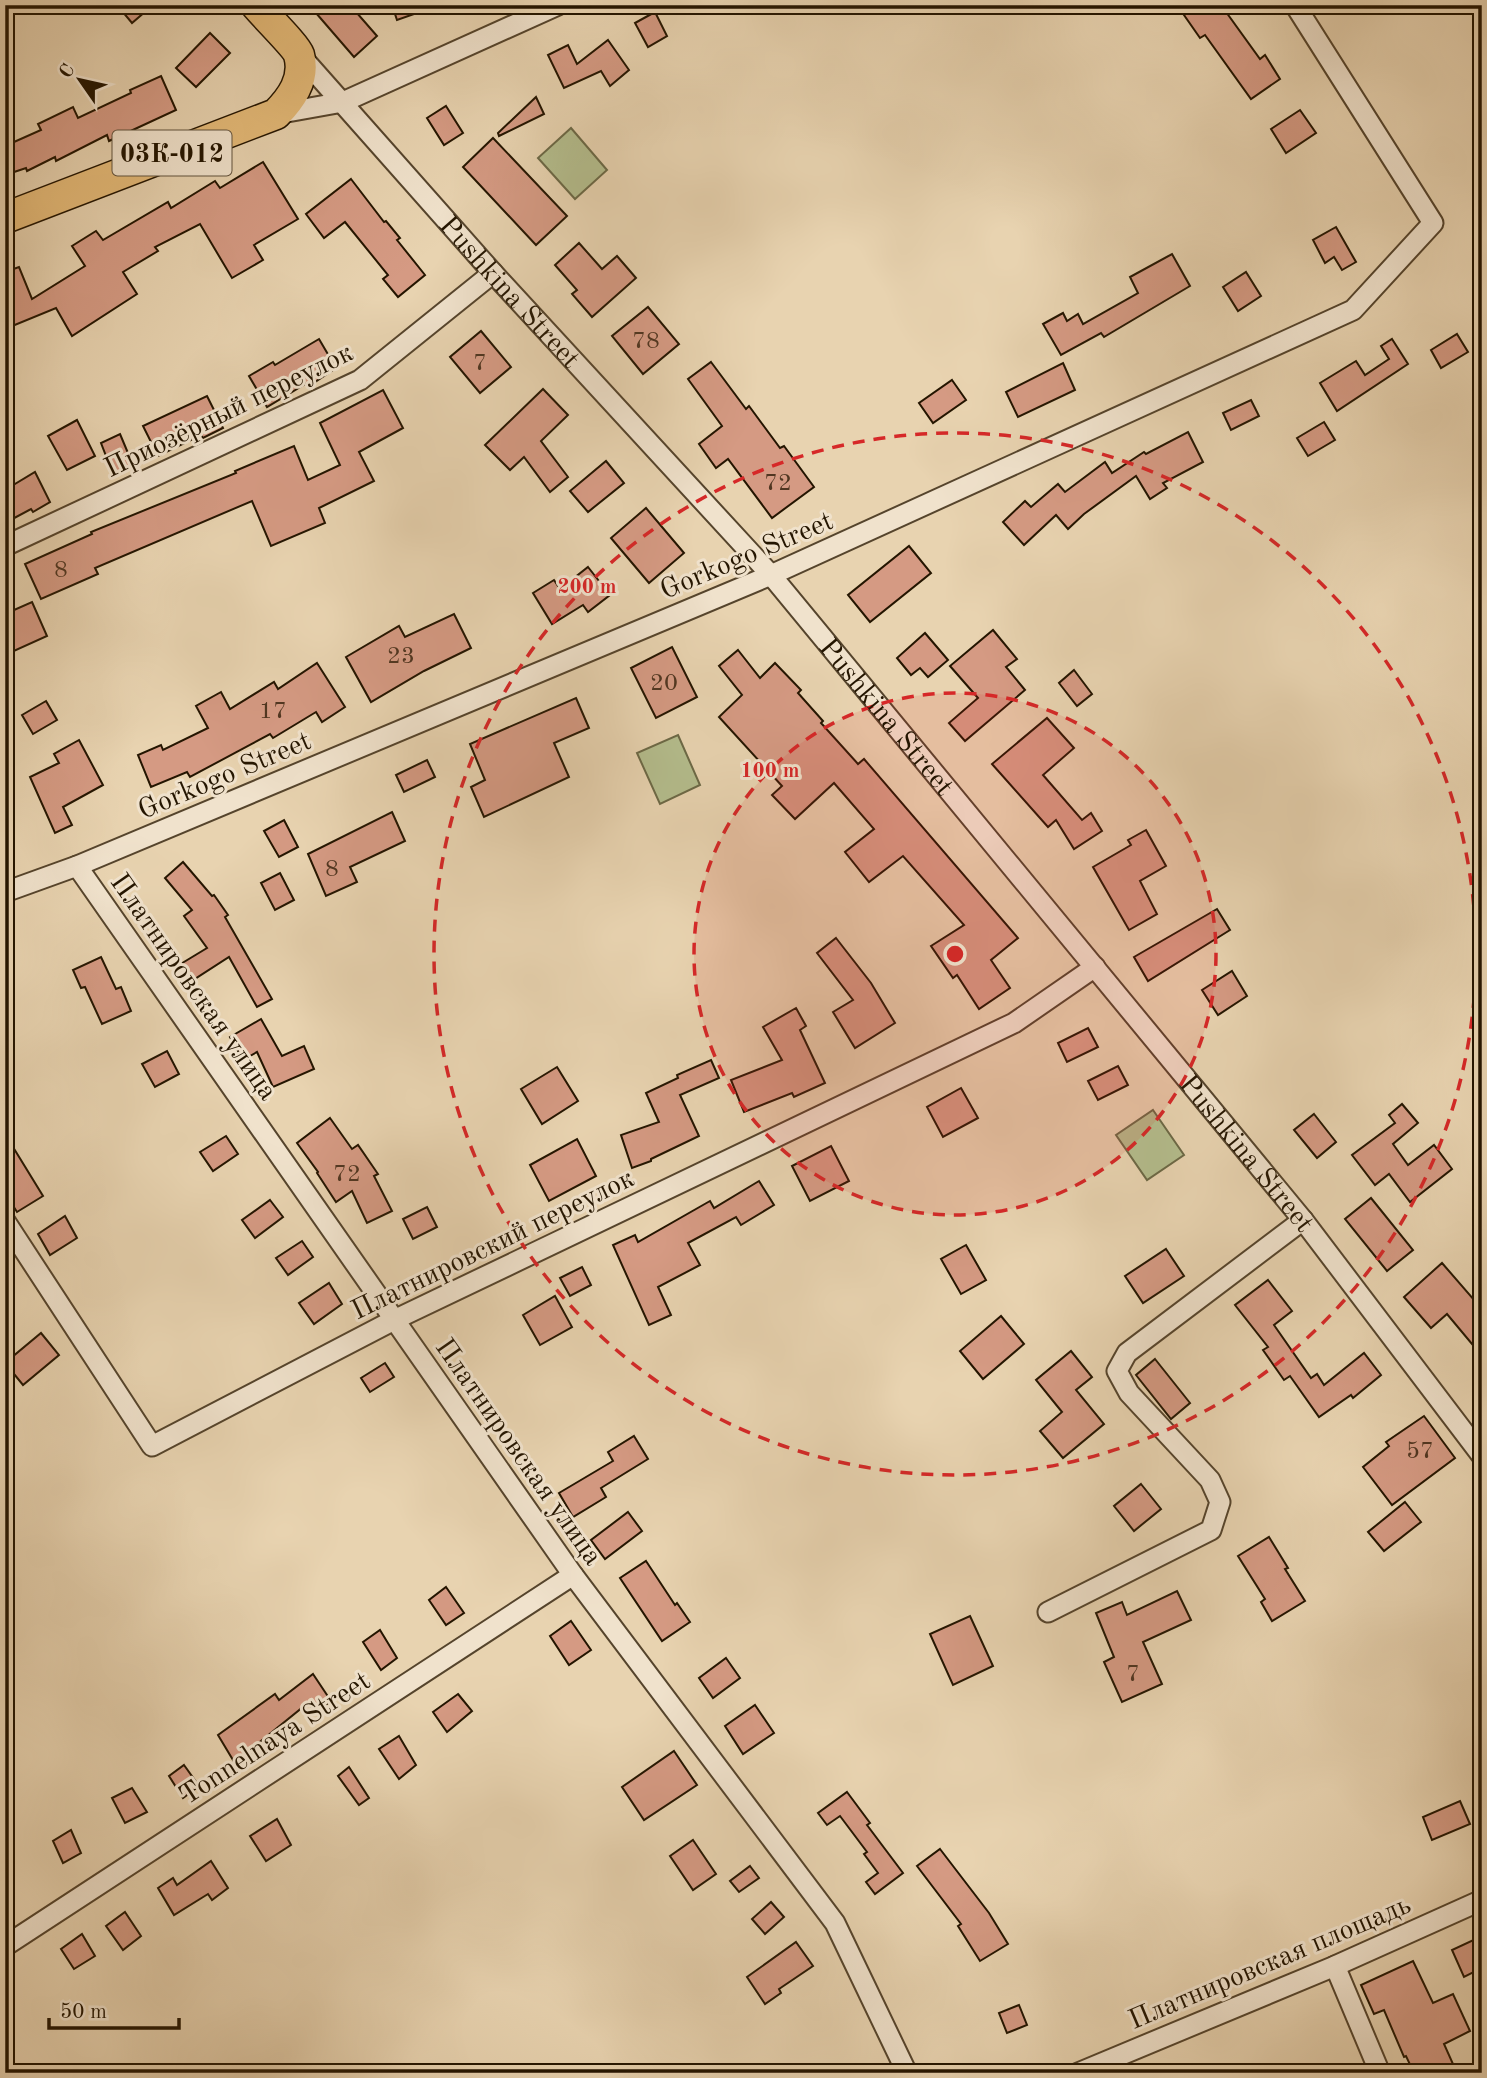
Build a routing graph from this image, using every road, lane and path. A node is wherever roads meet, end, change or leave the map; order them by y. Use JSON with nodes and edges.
{"nodes":[{"id":1,"x":256,"y":5,"type":"edge"},
{"id":2,"x":558,"y":5,"type":"edge"},
{"id":3,"x":1295,"y":5,"type":"edge"},
{"id":4,"x":299,"y":54,"type":"junction"},
{"id":5,"x":344,"y":102,"type":"junction"},
{"id":6,"x":276,"y":114,"type":"junction"},
{"id":7,"x":5,"y":218,"type":"edge"},
{"id":8,"x":494,"y":273,"type":"junction"},
{"id":9,"x":5,"y":546,"type":"edge"},
{"id":10,"x":771,"y":575,"type":"junction"},
{"id":11,"x":77,"y":866,"type":"junction"},
{"id":12,"x":5,"y":892,"type":"edge"},
{"id":13,"x":1095,"y":967,"type":"junction"},
{"id":14,"x":1303,"y":1220,"type":"junction"},
{"id":15,"x":5,"y":1221,"type":"edge"},
{"id":16,"x":394,"y":1320,"type":"junction"},
{"id":17,"x":1482,"y":1455,"type":"edge"},
{"id":18,"x":573,"y":1575,"type":"junction"},
{"id":19,"x":1048,"y":1612,"type":"dead end"},
{"id":20,"x":1482,"y":1899,"type":"edge"},
{"id":21,"x":5,"y":1946,"type":"edge"},
{"id":22,"x":1335,"y":1966,"type":"junction"},
{"id":23,"x":907,"y":2073,"type":"edge"},
{"id":24,"x":1078,"y":2073,"type":"edge"},
{"id":25,"x":1380,"y":2073,"type":"edge"}],
"edges":[{"from":1,"to":4,"type":"main road","name":"Pushkina Street"},
{"from":2,"to":5,"type":"street"},
{"from":3,"to":10,"type":"street","name":"Gorkogo Street"},
{"from":4,"to":5,"type":"street","name":"Pushkina Street"},
{"from":4,"to":6,"type":"main road"},
{"from":5,"to":6,"type":"street"},
{"from":5,"to":8,"type":"street","name":"Pushkina Street"},
{"from":6,"to":7,"type":"main road","number":"03К-012"},
{"from":8,"to":9,"type":"street","name":"Приозёрный переулок"},
{"from":8,"to":10,"type":"street","name":"Pushkina Street"},
{"from":10,"to":11,"type":"street","name":"Gorkogo Street"},
{"from":10,"to":13,"type":"street","name":"Pushkina Street"},
{"from":11,"to":12,"type":"street","name":"Gorkogo Street"},
{"from":11,"to":16,"type":"street","name":"Платнировская улица"},
{"from":13,"to":14,"type":"street","name":"Pushkina Street"},
{"from":13,"to":16,"type":"street","name":"Платнировский переулок"},
{"from":14,"to":17,"type":"street","name":"Pushkina Street"},
{"from":14,"to":19,"type":"street"},
{"from":15,"to":16,"type":"street","name":"Платнировский переулок"},
{"from":16,"to":18,"type":"street","name":"Платнировская улица"},
{"from":18,"to":21,"type":"street","name":"Tonnelnaya Street"},
{"from":18,"to":23,"type":"street","name":"Платнировская улица"},
{"from":20,"to":22,"type":"street","name":"Платнировская площадь"},
{"from":22,"to":24,"type":"street","name":"Платнировская площадь"},
{"from":22,"to":25,"type":"street"}]}
